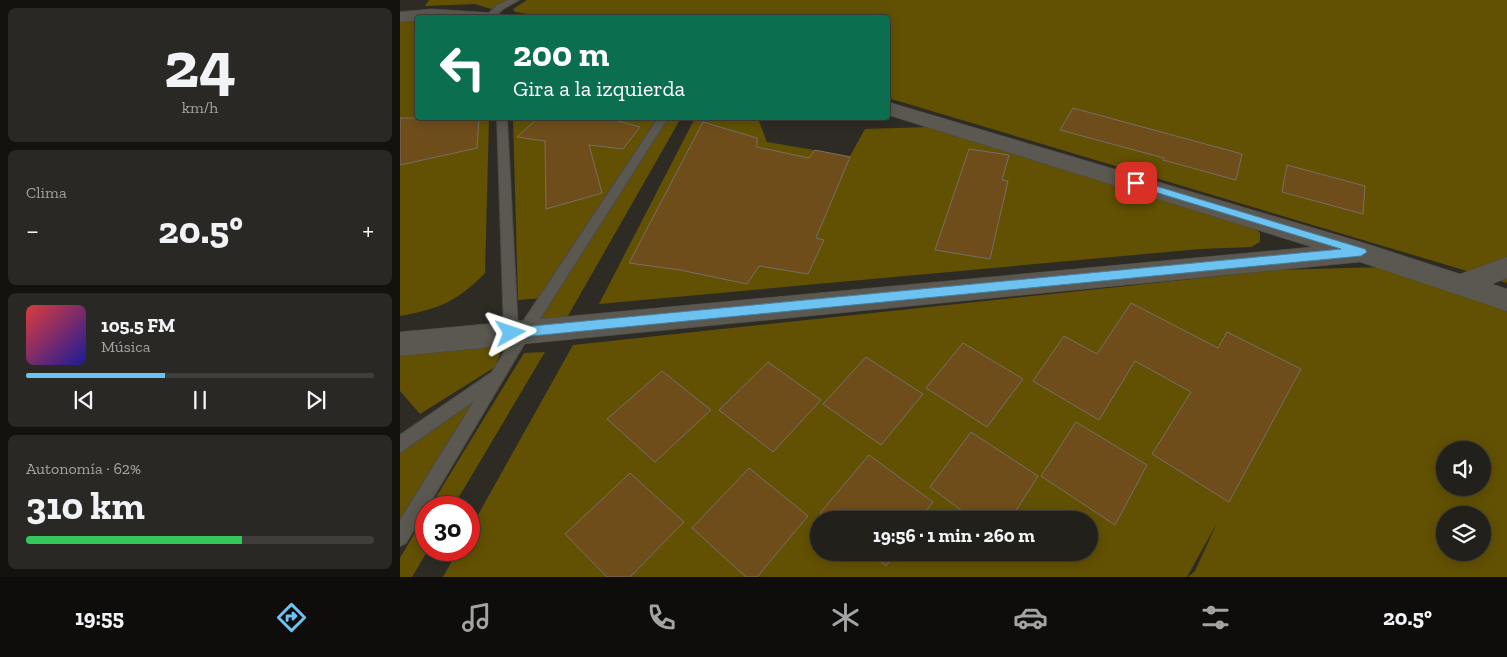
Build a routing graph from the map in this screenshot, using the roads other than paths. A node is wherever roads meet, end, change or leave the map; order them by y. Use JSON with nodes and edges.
{"nodes":[{"id":1,"x":515,"y":0,"type":"edge"},
{"id":2,"x":415,"y":15,"type":"edge"},
{"id":3,"x":416,"y":15,"type":"edge"},
{"id":4,"x":451,"y":15,"type":"edge"},
{"id":5,"x":492,"y":15,"type":"edge"},
{"id":6,"x":400,"y":16,"type":"edge"},
{"id":7,"x":890,"y":109,"type":"edge"},
{"id":8,"x":502,"y":120,"type":"edge"},
{"id":9,"x":662,"y":120,"type":"edge"},
{"id":10,"x":1361,"y":252,"type":"junction"},
{"id":11,"x":1507,"y":267,"type":"edge"},
{"id":12,"x":1461,"y":285,"type":"junction"},
{"id":13,"x":1507,"y":300,"type":"edge"},
{"id":14,"x":517,"y":332,"type":"junction"},
{"id":15,"x":400,"y":344,"type":"edge"},
{"id":16,"x":498,"y":375,"type":"junction"},
{"id":17,"x":400,"y":445,"type":"edge"},
{"id":18,"x":400,"y":537,"type":"edge"}],
"edges":[{"from":1,"to":5,"type":"lane"},
{"from":2,"to":6,"type":"street"},
{"from":3,"to":4,"type":"street"},
{"from":7,"to":10,"type":"street"},
{"from":8,"to":14,"type":"lane"},
{"from":9,"to":14,"type":"lane"},
{"from":10,"to":12,"type":"street"},
{"from":10,"to":14,"type":"street"},
{"from":11,"to":12,"type":"street"},
{"from":12,"to":13,"type":"street"},
{"from":14,"to":15,"type":"street"},
{"from":14,"to":16,"type":"lane"},
{"from":16,"to":17,"type":"lane"},
{"from":16,"to":18,"type":"lane"}]}
